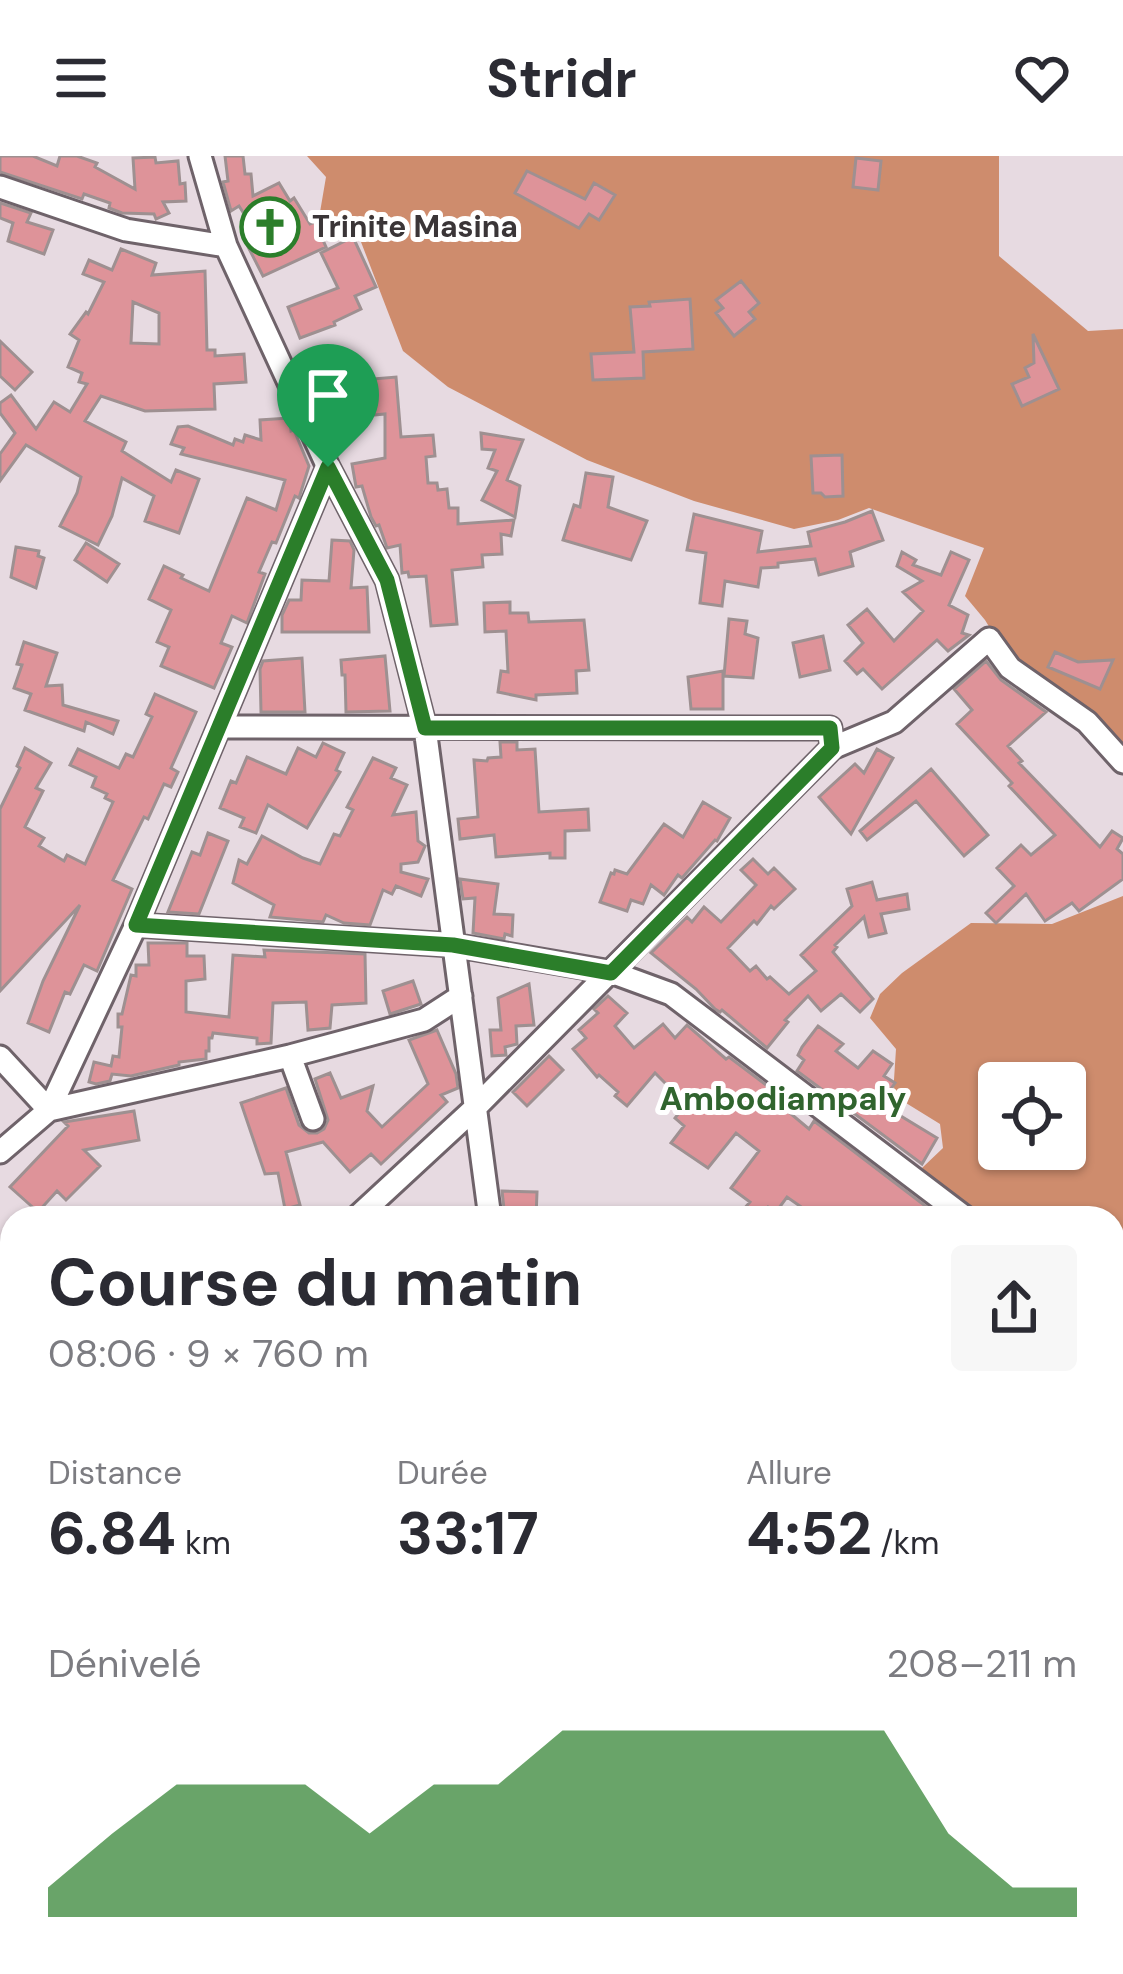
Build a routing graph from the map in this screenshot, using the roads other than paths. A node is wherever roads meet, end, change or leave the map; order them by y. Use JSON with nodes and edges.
{"nodes":[{"id":1,"x":200,"y":156,"type":"edge"},
{"id":2,"x":0,"y":187,"type":"edge"},
{"id":3,"x":226,"y":246,"type":"junction"},
{"id":4,"x":328,"y":467,"type":"junction"},
{"id":5,"x":220,"y":727,"type":"junction"},
{"id":6,"x":425,"y":728,"type":"junction"},
{"id":7,"x":832,"y":748,"type":"junction"},
{"id":8,"x":1123,"y":762,"type":"edge"},
{"id":9,"x":136,"y":925,"type":"junction"},
{"id":10,"x":453,"y":945,"type":"junction"},
{"id":11,"x":611,"y":973,"type":"junction"},
{"id":12,"x":461,"y":996,"type":"junction"},
{"id":13,"x":290,"y":1056,"type":"junction"},
{"id":14,"x":0,"y":1057,"type":"edge"},
{"id":15,"x":475,"y":1108,"type":"junction"},
{"id":16,"x":49,"y":1110,"type":"junction"},
{"id":17,"x":313,"y":1119,"type":"dead end"},
{"id":18,"x":0,"y":1152,"type":"edge"},
{"id":19,"x":369,"y":1206,"type":"edge"},
{"id":20,"x":488,"y":1206,"type":"edge"},
{"id":21,"x":950,"y":1206,"type":"edge"}],
"edges":[{"from":1,"to":3,"type":"street"},
{"from":2,"to":3,"type":"street"},
{"from":3,"to":4,"type":"street"},
{"from":4,"to":5,"type":"street"},
{"from":4,"to":6,"type":"street"},
{"from":5,"to":6,"type":"street"},
{"from":5,"to":9,"type":"street"},
{"from":6,"to":7,"type":"street"},
{"from":6,"to":10,"type":"street"},
{"from":7,"to":8,"type":"street"},
{"from":7,"to":11,"type":"street"},
{"from":9,"to":10,"type":"street"},
{"from":9,"to":16,"type":"street"},
{"from":10,"to":11,"type":"street"},
{"from":10,"to":12,"type":"street"},
{"from":11,"to":15,"type":"street"},
{"from":11,"to":21,"type":"street"},
{"from":12,"to":13,"type":"street"},
{"from":12,"to":15,"type":"street"},
{"from":13,"to":16,"type":"street"},
{"from":13,"to":17,"type":"street"},
{"from":14,"to":16,"type":"street"},
{"from":15,"to":19,"type":"street"},
{"from":15,"to":20,"type":"street"},
{"from":16,"to":18,"type":"street"}]}
